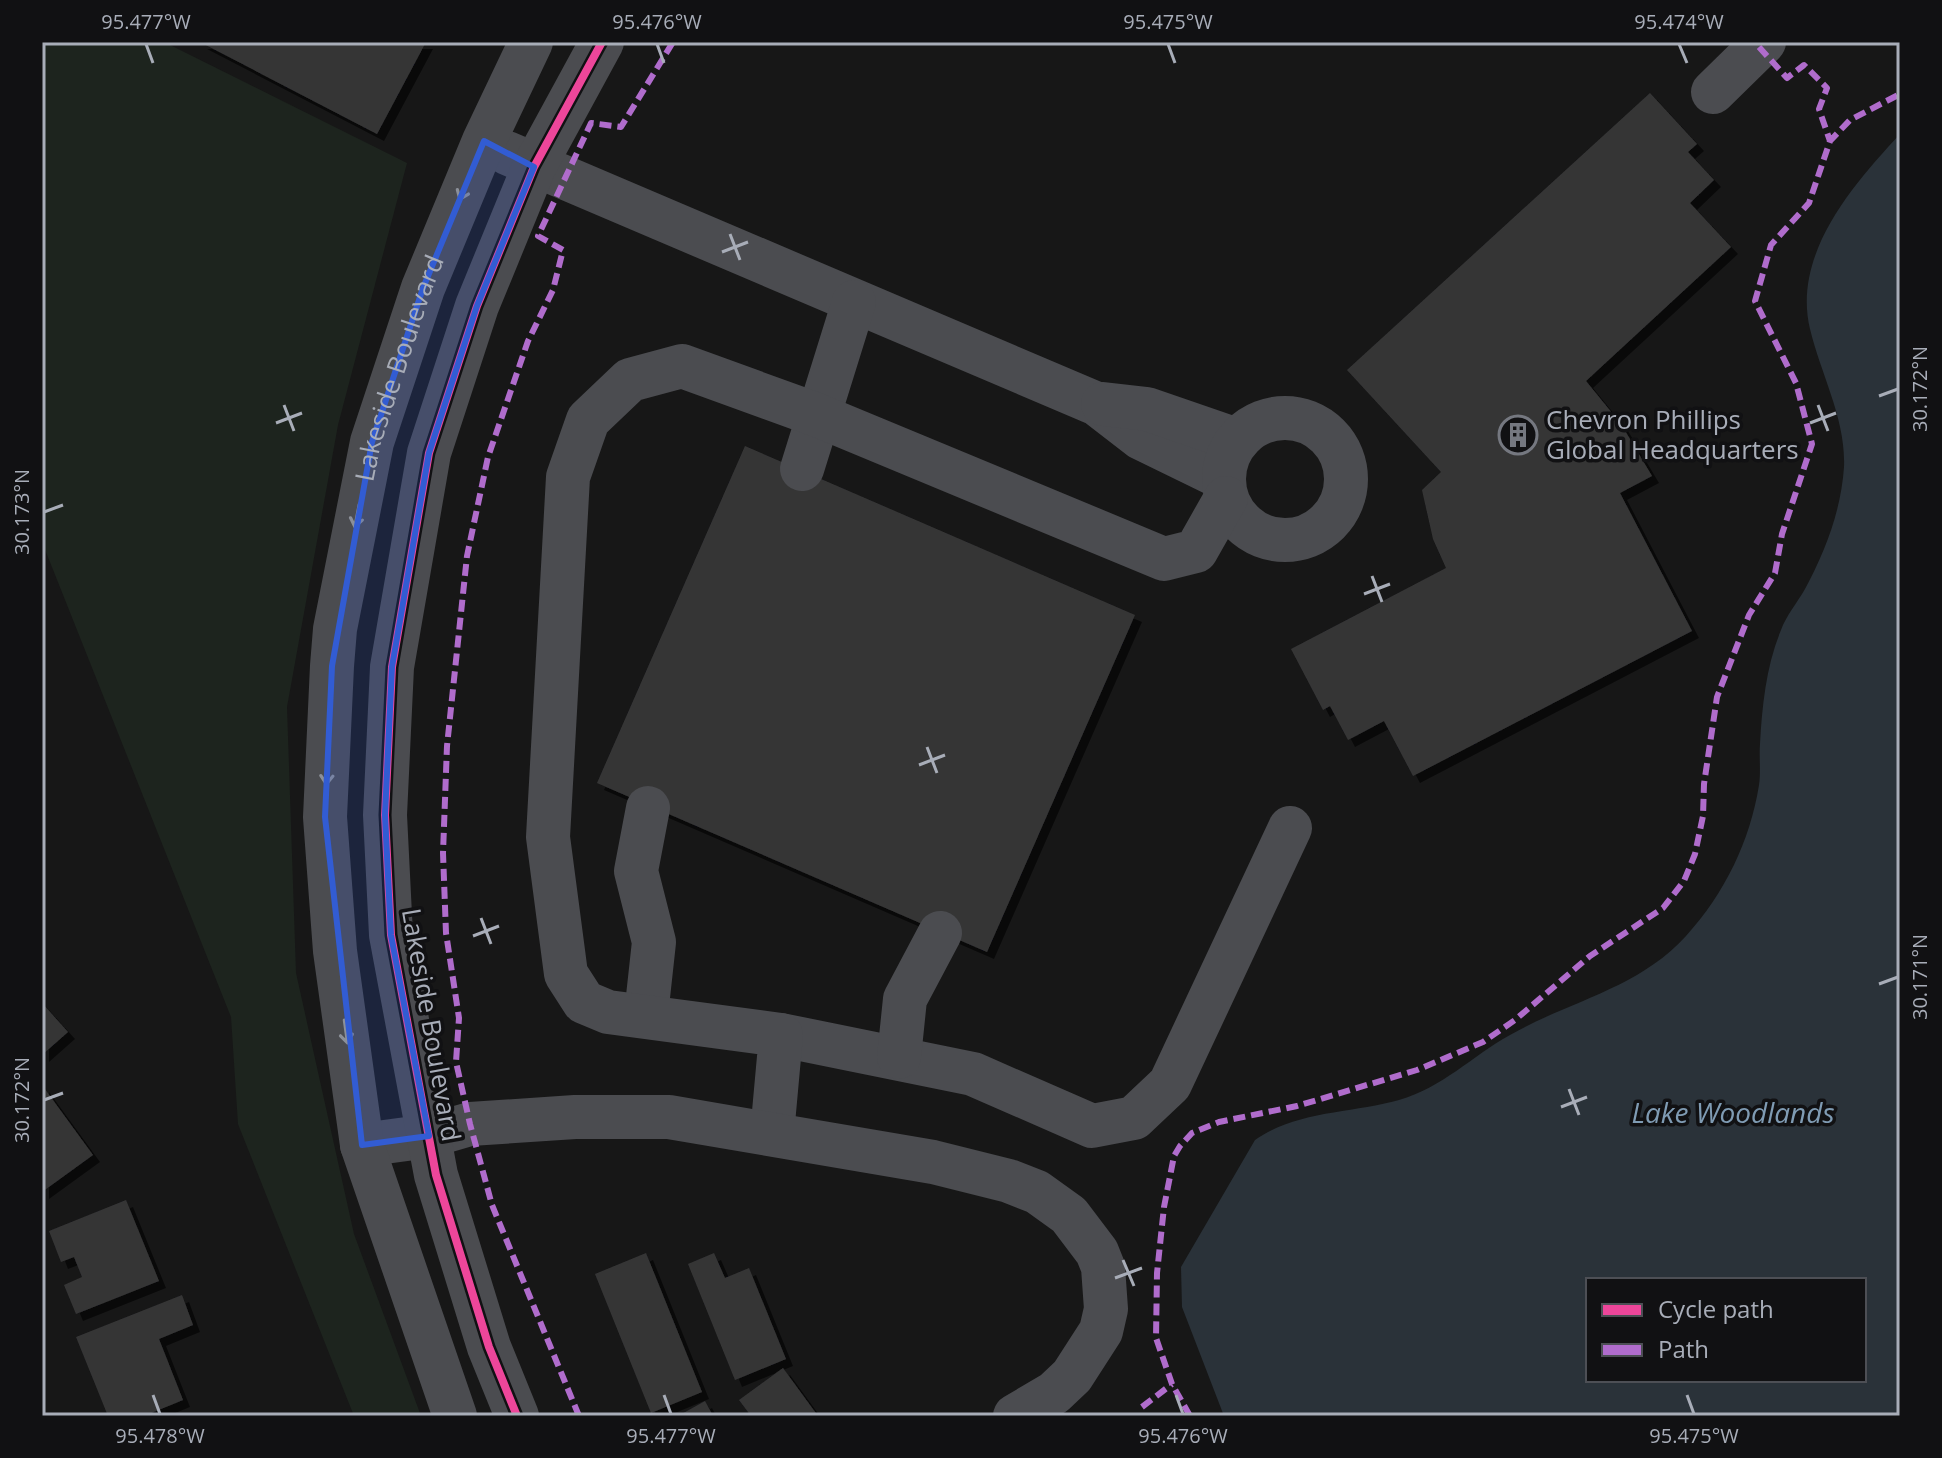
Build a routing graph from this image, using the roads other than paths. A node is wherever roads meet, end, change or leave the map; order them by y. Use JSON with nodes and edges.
{"nodes":[{"id":1,"x":531,"y":42,"type":"edge"},
{"id":2,"x":602,"y":42,"type":"edge"},
{"id":3,"x":1764,"y":42,"type":"edge"},
{"id":4,"x":1713,"y":92,"type":"dead end"},
{"id":5,"x":484,"y":141,"type":"junction"},
{"id":6,"x":534,"y":167,"type":"junction"},
{"id":7,"x":854,"y":302,"type":"junction"},
{"id":8,"x":817,"y":415,"type":"junction"},
{"id":9,"x":802,"y":469,"type":"dead end"},
{"id":10,"x":648,"y":808,"type":"dead end"},
{"id":11,"x":1290,"y":828,"type":"dead end"},
{"id":12,"x":940,"y":933,"type":"dead end"},
{"id":13,"x":646,"y":1015,"type":"junction"},
{"id":14,"x":781,"y":1035,"type":"junction"},
{"id":15,"x":899,"y":1057,"type":"junction"},
{"id":16,"x":772,"y":1134,"type":"junction"},
{"id":17,"x":429,"y":1136,"type":"junction"},
{"id":18,"x":362,"y":1145,"type":"junction"},
{"id":19,"x":455,"y":1416,"type":"edge"},
{"id":20,"x":517,"y":1416,"type":"edge"},
{"id":21,"x":1015,"y":1416,"type":"edge"}],
"edges":[{"from":1,"to":5,"type":"street","name":"Lakeside Boulevard"},
{"from":2,"to":6,"type":"street","name":"Lakeside Boulevard"},
{"from":3,"to":4,"type":"street"},
{"from":5,"to":6,"type":"street"},
{"from":5,"to":18,"type":"street","name":"Lakeside Boulevard","one_way":true},
{"from":6,"to":7,"type":"street"},
{"from":6,"to":17,"type":"street","name":"Lakeside Boulevard"},
{"from":7,"to":8,"type":"street"},
{"from":7,"to":8,"type":"street"},
{"from":8,"to":9,"type":"street"},
{"from":8,"to":13,"type":"street"},
{"from":10,"to":13,"type":"street"},
{"from":11,"to":15,"type":"street"},
{"from":12,"to":15,"type":"street"},
{"from":13,"to":14,"type":"street"},
{"from":14,"to":15,"type":"street"},
{"from":14,"to":16,"type":"street"},
{"from":16,"to":17,"type":"street"},
{"from":16,"to":21,"type":"street"},
{"from":17,"to":18,"type":"street"},
{"from":17,"to":20,"type":"street","name":"Lakeside Boulevard"},
{"from":18,"to":19,"type":"street","name":"Lakeside Boulevard"}]}
